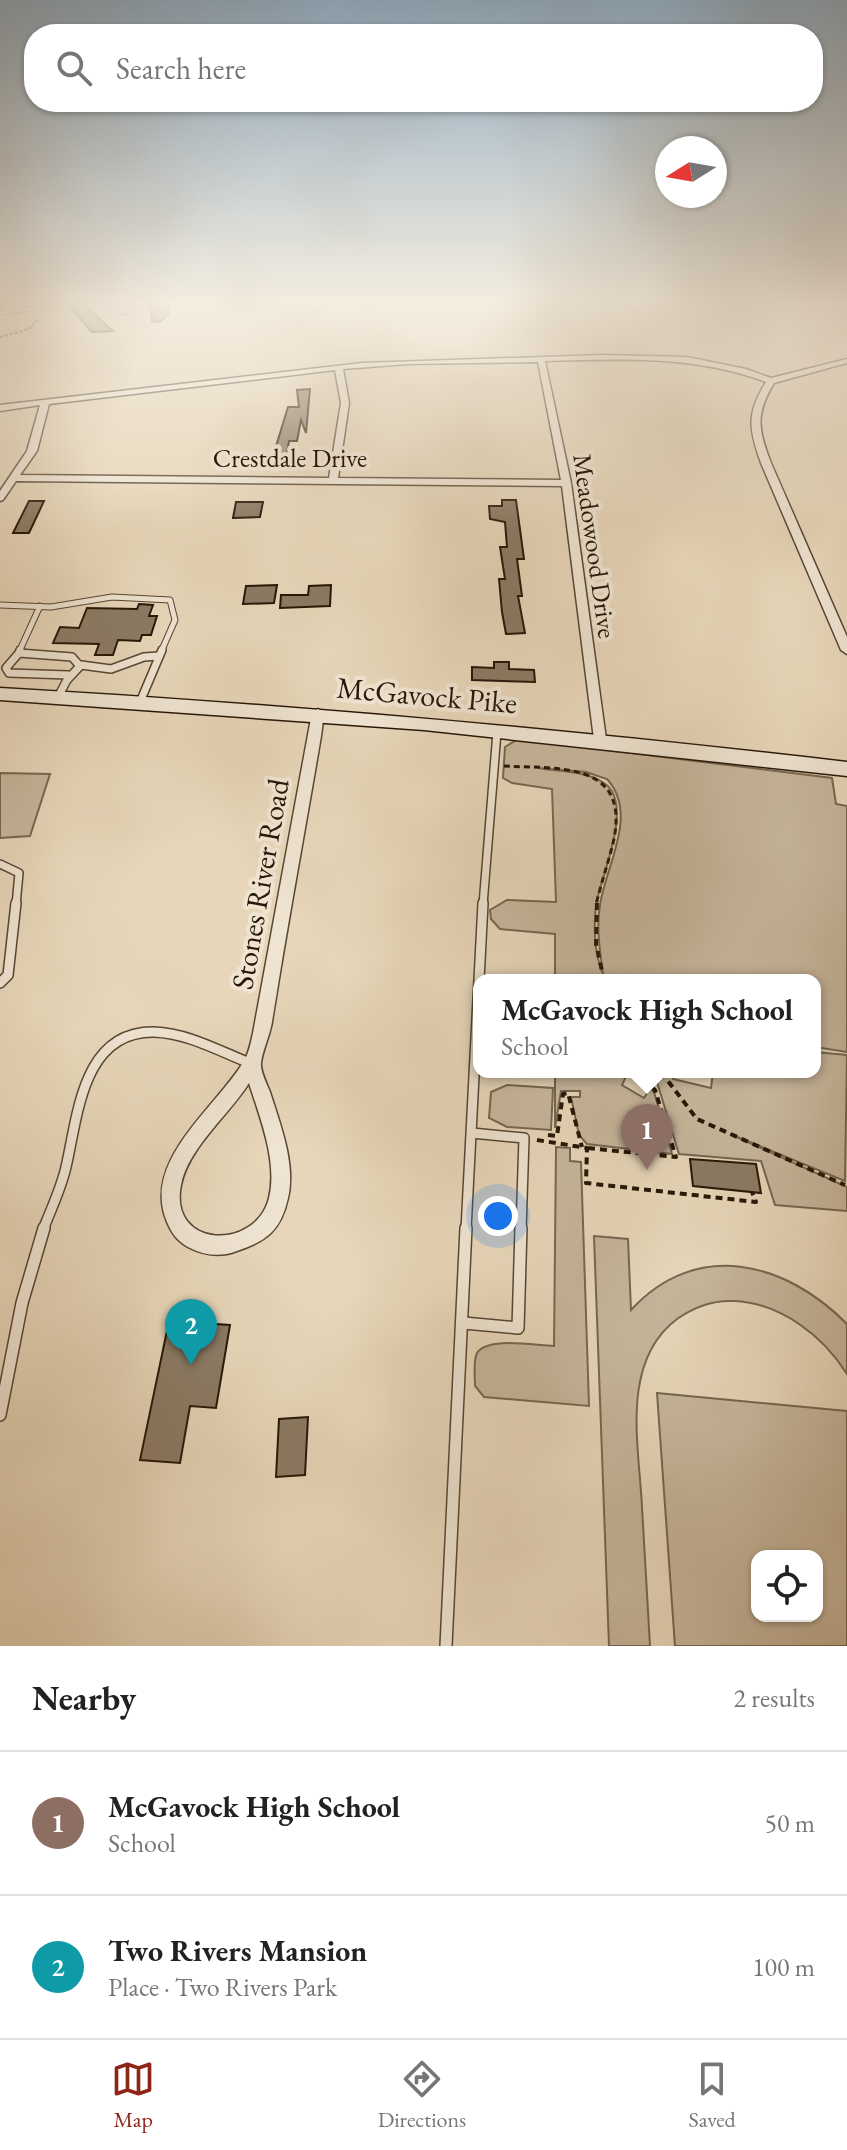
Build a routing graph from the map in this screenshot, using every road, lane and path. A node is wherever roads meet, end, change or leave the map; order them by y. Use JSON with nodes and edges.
{"nodes":[{"id":1,"x":265,"y":377,"type":"edge"},
{"id":2,"x":341,"y":377,"type":"edge"},
{"id":3,"x":545,"y":377,"type":"edge"},
{"id":4,"x":761,"y":377,"type":"edge"},
{"id":5,"x":787,"y":377,"type":"edge"},
{"id":6,"x":771,"y":381,"type":"junction"},
{"id":7,"x":45,"y":403,"type":"junction"},
{"id":8,"x":0,"y":408,"type":"edge"},
{"id":9,"x":15,"y":478,"type":"junction"},
{"id":10,"x":333,"y":481,"type":"junction"},
{"id":11,"x":566,"y":483,"type":"junction"},
{"id":12,"x":0,"y":498,"type":"edge"},
{"id":13,"x":0,"y":605,"type":"edge"},
{"id":14,"x":40,"y":606,"type":"junction"},
{"id":15,"x":847,"y":650,"type":"edge"},
{"id":16,"x":19,"y":653,"type":"junction"},
{"id":17,"x":159,"y":656,"type":"junction"},
{"id":18,"x":79,"y":665,"type":"junction"},
{"id":19,"x":68,"y":675,"type":"junction"},
{"id":20,"x":0,"y":694,"type":"edge"},
{"id":21,"x":58,"y":697,"type":"junction"},
{"id":22,"x":140,"y":702,"type":"junction"},
{"id":23,"x":318,"y":713,"type":"junction"},
{"id":24,"x":497,"y":730,"type":"junction"},
{"id":25,"x":600,"y":739,"type":"junction"},
{"id":26,"x":493,"y":766,"type":"junction"},
{"id":27,"x":847,"y":769,"type":"edge"},
{"id":28,"x":0,"y":864,"type":"edge"},
{"id":29,"x":481,"y":974,"type":"edge"},
{"id":30,"x":603,"y":974,"type":"edge"},
{"id":31,"x":0,"y":983,"type":"edge"},
{"id":32,"x":252,"y":1064,"type":"junction"},
{"id":33,"x":475,"y":1078,"type":"edge"},
{"id":34,"x":666,"y":1078,"type":"edge"},
{"id":35,"x":648,"y":1084,"type":"dead end"},
{"id":36,"x":472,"y":1133,"type":"junction"},
{"id":37,"x":548,"y":1135,"type":"dead end"},
{"id":38,"x":524,"y":1138,"type":"junction"},
{"id":39,"x":585,"y":1147,"type":"junction"},
{"id":40,"x":845,"y":1185,"type":"dead end"},
{"id":41,"x":752,"y":1192,"type":"dead end"},
{"id":42,"x":464,"y":1323,"type":"junction"},
{"id":43,"x":0,"y":1415,"type":"edge"},
{"id":44,"x":446,"y":1646,"type":"edge"}],
"edges":[{"from":1,"to":7,"type":"street"},
{"from":2,"to":10,"type":"street"},
{"from":3,"to":11,"type":"street","name":"Meadowood Drive"},
{"from":4,"to":6,"type":"street"},
{"from":5,"to":6,"type":"street"},
{"from":6,"to":15,"type":"street"},
{"from":7,"to":8,"type":"street"},
{"from":7,"to":9,"type":"street"},
{"from":9,"to":10,"type":"street","name":"Crestdale Drive"},
{"from":9,"to":12,"type":"street"},
{"from":10,"to":11,"type":"street","name":"Crestdale Drive"},
{"from":11,"to":25,"type":"street","name":"Meadowood Drive"},
{"from":13,"to":14,"type":"lane"},
{"from":14,"to":16,"type":"lane"},
{"from":14,"to":17,"type":"lane"},
{"from":16,"to":18,"type":"lane"},
{"from":16,"to":19,"type":"lane"},
{"from":17,"to":18,"type":"lane"},
{"from":17,"to":22,"type":"lane"},
{"from":18,"to":19,"type":"lane"},
{"from":19,"to":21,"type":"lane"},
{"from":20,"to":21,"type":"main road","name":"McGavock Pike"},
{"from":21,"to":22,"type":"main road","name":"McGavock Pike"},
{"from":22,"to":23,"type":"main road","name":"McGavock Pike"},
{"from":23,"to":24,"type":"main road","name":"McGavock Pike"},
{"from":23,"to":32,"type":"street","name":"Stones River Road"},
{"from":24,"to":25,"type":"main road","name":"McGavock Pike"},
{"from":24,"to":26,"type":"lane"},
{"from":25,"to":27,"type":"main road","name":"McGavock Pike"},
{"from":26,"to":29,"type":"lane"},
{"from":26,"to":30,"type":"path"},
{"from":28,"to":31,"type":"lane"},
{"from":32,"to":32,"type":"street"},
{"from":32,"to":43,"type":"lane"},
{"from":33,"to":36,"type":"lane"},
{"from":34,"to":40,"type":"path"},
{"from":35,"to":39,"type":"path"},
{"from":36,"to":38,"type":"lane"},
{"from":36,"to":42,"type":"lane"},
{"from":37,"to":39,"type":"path"},
{"from":38,"to":39,"type":"path"},
{"from":38,"to":42,"type":"lane"},
{"from":39,"to":41,"type":"path"},
{"from":42,"to":44,"type":"lane"}]}
